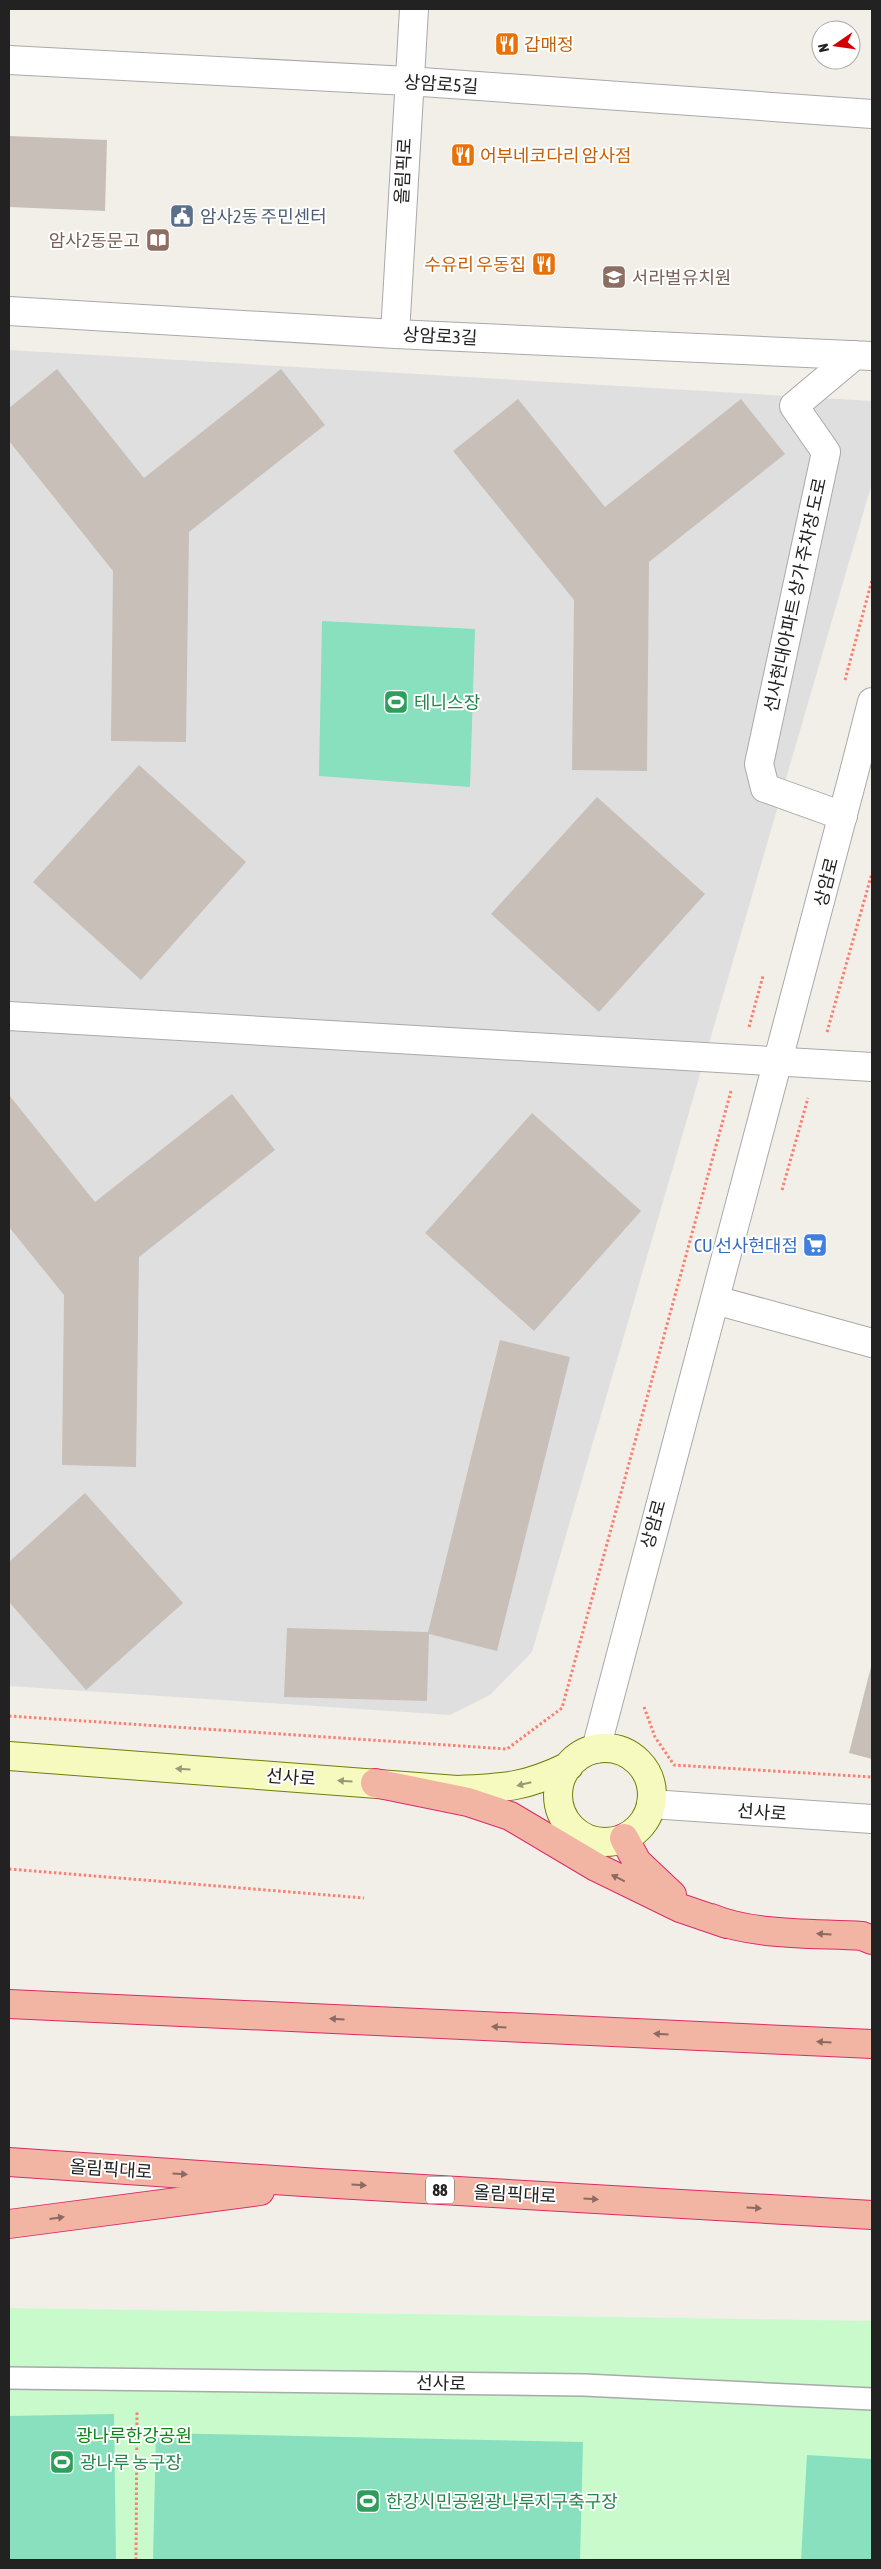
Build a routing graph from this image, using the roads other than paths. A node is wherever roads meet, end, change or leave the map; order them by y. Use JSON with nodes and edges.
{"nodes":[{"id":1,"x":414,"y":9,"type":"edge"},
{"id":2,"x":9,"y":60,"type":"edge"},
{"id":3,"x":408,"y":81,"type":"junction"},
{"id":4,"x":872,"y":114,"type":"edge"},
{"id":5,"x":9,"y":310,"type":"edge"},
{"id":6,"x":394,"y":334,"type":"junction"},
{"id":7,"x":864,"y":355,"type":"edge"},
{"id":8,"x":872,"y":702,"type":"edge"},
{"id":9,"x":843,"y":816,"type":"junction"},
{"id":10,"x":9,"y":1016,"type":"edge"},
{"id":11,"x":779,"y":1062,"type":"junction"},
{"id":12,"x":872,"y":1067,"type":"edge"},
{"id":13,"x":715,"y":1300,"type":"junction"},
{"id":14,"x":872,"y":1343,"type":"edge"},
{"id":15,"x":596,"y":1749,"type":"junction"},
{"id":16,"x":9,"y":1756,"type":"edge"},
{"id":17,"x":569,"y":1766,"type":"junction"},
{"id":18,"x":375,"y":1783,"type":"junction"},
{"id":19,"x":651,"y":1804,"type":"junction"},
{"id":20,"x":872,"y":1819,"type":"edge"},
{"id":21,"x":624,"y":1838,"type":"junction"},
{"id":22,"x":727,"y":1924,"type":"junction"},
{"id":23,"x":872,"y":1940,"type":"edge"},
{"id":24,"x":9,"y":2004,"type":"edge"},
{"id":25,"x":872,"y":2044,"type":"edge"},
{"id":26,"x":9,"y":2162,"type":"edge"},
{"id":27,"x":318,"y":2183,"type":"junction"},
{"id":28,"x":872,"y":2215,"type":"edge"},
{"id":29,"x":9,"y":2224,"type":"edge"},
{"id":30,"x":9,"y":2378,"type":"edge"},
{"id":31,"x":872,"y":2399,"type":"edge"}],
"edges":[{"from":1,"to":3,"type":"street","name":"올림픽로"},
{"from":2,"to":3,"type":"street","name":"상암로5길"},
{"from":3,"to":4,"type":"street","name":"상암로5길"},
{"from":3,"to":6,"type":"street","name":"올림픽로"},
{"from":5,"to":6,"type":"street","name":"상암로3길"},
{"from":6,"to":7,"type":"street","name":"상암로3길"},
{"from":7,"to":9,"type":"street","name":"선사현대아파트 상가 주차장 도로"},
{"from":8,"to":9,"type":"street","name":"상암로"},
{"from":9,"to":11,"type":"street","name":"상암로"},
{"from":10,"to":11,"type":"street"},
{"from":11,"to":12,"type":"street"},
{"from":11,"to":13,"type":"street","name":"상암로"},
{"from":13,"to":14,"type":"street"},
{"from":13,"to":15,"type":"street","name":"상암로"},
{"from":15,"to":17,"type":"main road"},
{"from":15,"to":19,"type":"main road"},
{"from":18,"to":16,"type":"main road","name":"선사로","one_way":true},
{"from":17,"to":18,"type":"main road","name":"선사로","one_way":true},
{"from":17,"to":21,"type":"main road"},
{"from":22,"to":18,"type":"highway","one_way":true},
{"from":19,"to":20,"type":"street","name":"선사로"},
{"from":19,"to":21,"type":"main road"},
{"from":21,"to":22,"type":"highway"},
{"from":23,"to":22,"type":"highway","one_way":true},
{"from":25,"to":24,"type":"highway","one_way":true},
{"from":26,"to":27,"type":"highway","name":"올림픽대로","number":"88","one_way":true},
{"from":27,"to":28,"type":"highway","name":"올림픽대로","number":"88","one_way":true},
{"from":29,"to":27,"type":"highway","one_way":true},
{"from":30,"to":31,"type":"lane","name":"선사로"}]}
